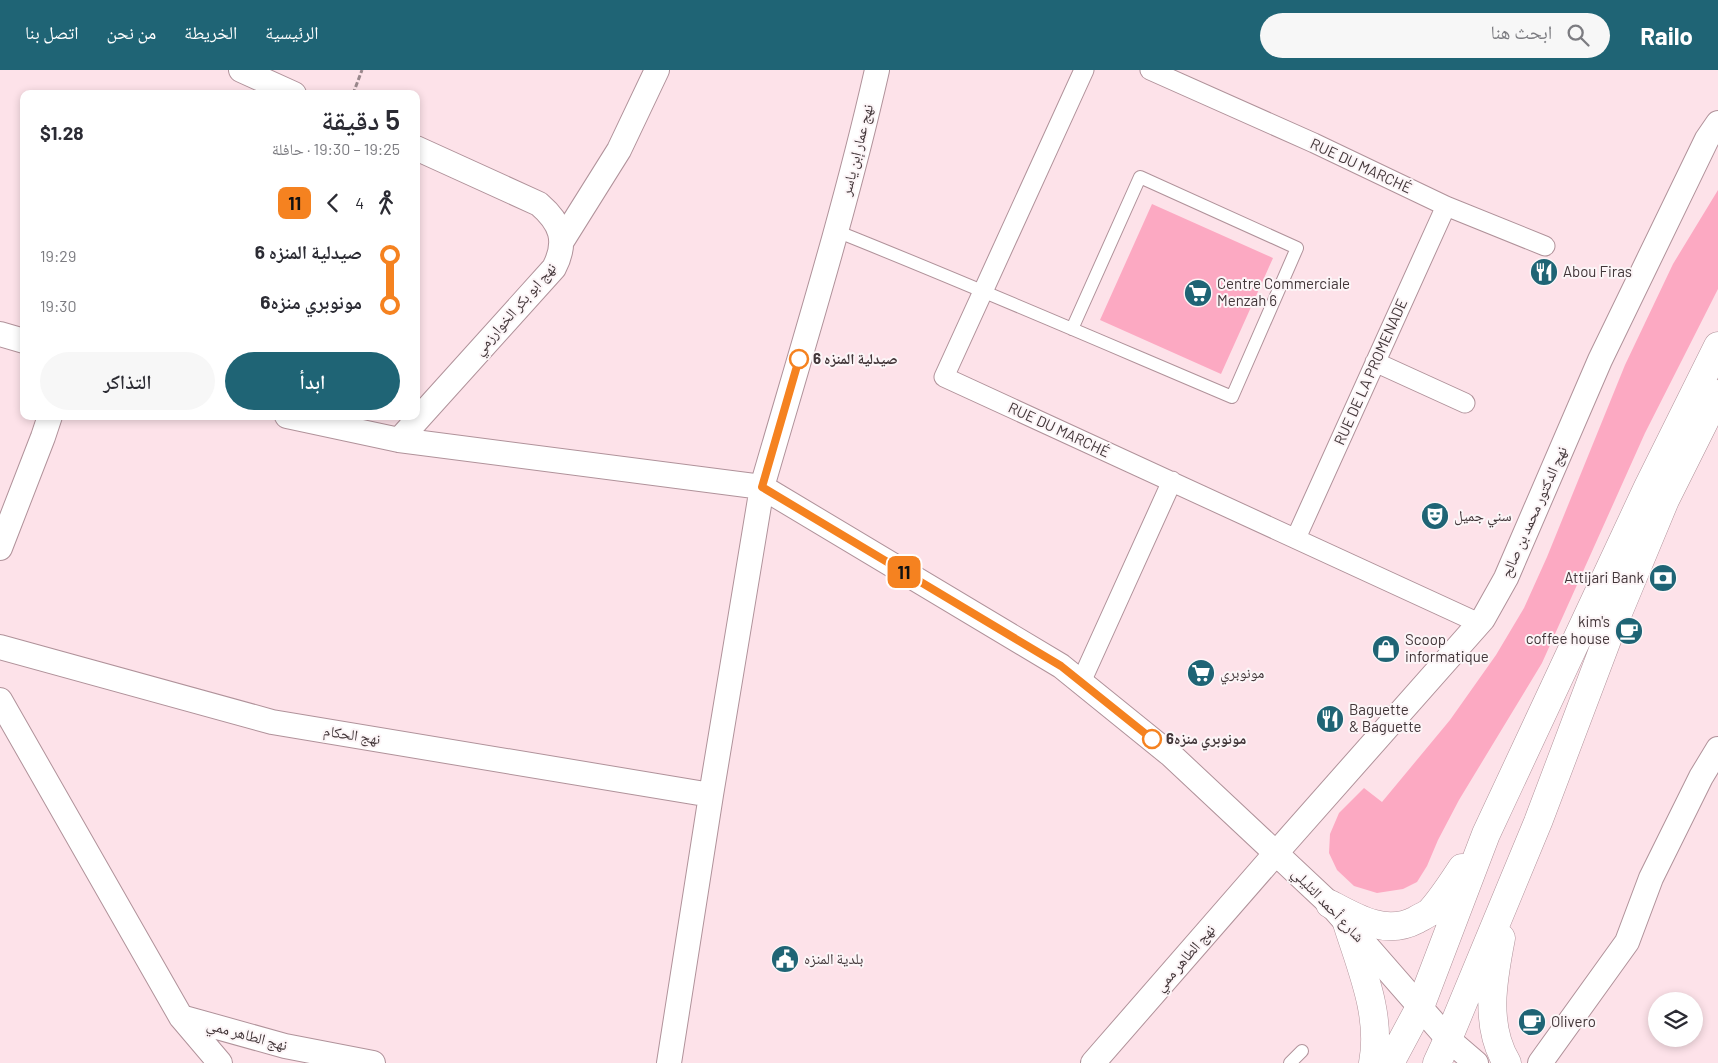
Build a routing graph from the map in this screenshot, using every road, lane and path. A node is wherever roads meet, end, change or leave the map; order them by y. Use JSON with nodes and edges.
{"nodes":[{"id":1,"x":241,"y":70,"type":"edge"},
{"id":2,"x":362,"y":70,"type":"edge"},
{"id":3,"x":657,"y":70,"type":"edge"},
{"id":4,"x":877,"y":70,"type":"edge"},
{"id":5,"x":1084,"y":70,"type":"edge"},
{"id":6,"x":1150,"y":70,"type":"edge"},
{"id":7,"x":285,"y":90,"type":"edge"},
{"id":8,"x":355,"y":90,"type":"edge"},
{"id":9,"x":1718,"y":124,"type":"edge"},
{"id":10,"x":420,"y":150,"type":"edge"},
{"id":11,"x":1446,"y":206,"type":"junction"},
{"id":12,"x":836,"y":231,"type":"junction"},
{"id":13,"x":562,"y":240,"type":"junction"},
{"id":14,"x":1545,"y":246,"type":"dead end"},
{"id":15,"x":983,"y":291,"type":"junction"},
{"id":16,"x":1072,"y":329,"type":"junction"},
{"id":17,"x":0,"y":334,"type":"edge"},
{"id":18,"x":20,"y":340,"type":"edge"},
{"id":19,"x":1718,"y":346,"type":"edge"},
{"id":20,"x":1375,"y":362,"type":"junction"},
{"id":21,"x":1718,"y":394,"type":"edge"},
{"id":22,"x":1465,"y":403,"type":"dead end"},
{"id":23,"x":420,"y":417,"type":"edge"},
{"id":24,"x":49,"y":420,"type":"edge"},
{"id":25,"x":306,"y":420,"type":"edge"},
{"id":26,"x":417,"y":420,"type":"edge"},
{"id":27,"x":399,"y":440,"type":"junction"},
{"id":28,"x":1172,"y":481,"type":"junction"},
{"id":29,"x":762,"y":487,"type":"junction"},
{"id":30,"x":1296,"y":538,"type":"junction"},
{"id":31,"x":0,"y":548,"type":"edge"},
{"id":32,"x":1480,"y":624,"type":"junction"},
{"id":33,"x":0,"y":648,"type":"edge"},
{"id":34,"x":1081,"y":682,"type":"junction"},
{"id":35,"x":0,"y":700,"type":"edge"},
{"id":36,"x":1718,"y":749,"type":"edge"},
{"id":37,"x":711,"y":795,"type":"junction"},
{"id":38,"x":1486,"y":834,"type":"junction"},
{"id":39,"x":1276,"y":853,"type":"junction"},
{"id":40,"x":1512,"y":883,"type":"junction"},
{"id":41,"x":1338,"y":913,"type":"junction"},
{"id":42,"x":1420,"y":1007,"type":"junction"},
{"id":43,"x":181,"y":1017,"type":"junction"},
{"id":44,"x":1448,"y":1039,"type":"junction"},
{"id":45,"x":1302,"y":1051,"type":"dead end"},
{"id":46,"x":220,"y":1063,"type":"edge"},
{"id":47,"x":373,"y":1063,"type":"edge"},
{"id":48,"x":669,"y":1063,"type":"edge"},
{"id":49,"x":1093,"y":1063,"type":"edge"},
{"id":50,"x":1290,"y":1063,"type":"edge"},
{"id":51,"x":1373,"y":1063,"type":"edge"},
{"id":52,"x":1390,"y":1063,"type":"edge"},
{"id":53,"x":1437,"y":1063,"type":"edge"},
{"id":54,"x":1476,"y":1063,"type":"edge"},
{"id":55,"x":1507,"y":1063,"type":"edge"},
{"id":56,"x":1540,"y":1063,"type":"edge"}],
"edges":[{"from":1,"to":7,"type":"street"},
{"from":2,"to":8,"type":"path"},
{"from":3,"to":13,"type":"street","name":"نهج ابو بكر الخوارزمي"},
{"from":4,"to":12,"type":"street","name":"نهج عمار إبن ياسر"},
{"from":5,"to":15,"type":"street","name":"RUE DU MARCHÉ"},
{"from":6,"to":11,"type":"street","name":"RUE DU MARCHÉ"},
{"from":9,"to":32,"type":"street","name":"نهج الدكتور محمد بن صالح"},
{"from":10,"to":13,"type":"street"},
{"from":11,"to":14,"type":"street","name":"RUE DU MARCHÉ"},
{"from":11,"to":20,"type":"street","name":"RUE DE LA PROMENADE"},
{"from":12,"to":15,"type":"lane"},
{"from":12,"to":29,"type":"street","name":"نهج عمار إبن ياسر"},
{"from":13,"to":23,"type":"street","name":"نهج ابو بكر الخوارزمي"},
{"from":15,"to":16,"type":"lane"},
{"from":15,"to":28,"type":"street","name":"RUE DU MARCHÉ"},
{"from":16,"to":16,"type":"lane"},
{"from":17,"to":18,"type":"street"},
{"from":19,"to":38,"type":"main road"},
{"from":20,"to":22,"type":"street"},
{"from":20,"to":30,"type":"street","name":"RUE DE LA PROMENADE"},
{"from":21,"to":40,"type":"main road"},
{"from":24,"to":31,"type":"street"},
{"from":25,"to":27,"type":"street"},
{"from":26,"to":27,"type":"street","name":"نهج ابو بكر الخوارزمي"},
{"from":27,"to":29,"type":"street"},
{"from":28,"to":30,"type":"street","name":"RUE DU MARCHÉ"},
{"from":28,"to":34,"type":"street"},
{"from":29,"to":34,"type":"street","name":"شارع أحمد التليلي"},
{"from":29,"to":37,"type":"street","name":"نهج عمار إبن ياسر"},
{"from":30,"to":32,"type":"street","name":"RUE DU MARCHÉ"},
{"from":32,"to":39,"type":"street","name":"نهج الدكتور محمد بن صالح"},
{"from":33,"to":37,"type":"street","name":"نهج الحكام"},
{"from":34,"to":39,"type":"street","name":"شارع أحمد التليلي"},
{"from":35,"to":43,"type":"street"},
{"from":36,"to":56,"type":"street"},
{"from":37,"to":48,"type":"street","name":"نهج عمار إبن ياسر"},
{"from":38,"to":41,"type":"main road"},
{"from":38,"to":42,"type":"main road"},
{"from":39,"to":41,"type":"street","name":"شارع أحمد التليلي"},
{"from":39,"to":49,"type":"street","name":"نهج الطاهر ممي"},
{"from":40,"to":44,"type":"main road"},
{"from":40,"to":55,"type":"main road"},
{"from":41,"to":42,"type":"street","name":"شارع أحمد التليلي"},
{"from":41,"to":51,"type":"main road"},
{"from":42,"to":44,"type":"street","name":"شارع أحمد التليلي"},
{"from":42,"to":52,"type":"main road"},
{"from":43,"to":46,"type":"street"},
{"from":43,"to":47,"type":"street","name":"نهج الطاهر ممي"},
{"from":44,"to":53,"type":"main road"},
{"from":44,"to":54,"type":"street","name":"شارع أحمد التليلي"},
{"from":45,"to":50,"type":"lane"}]}
